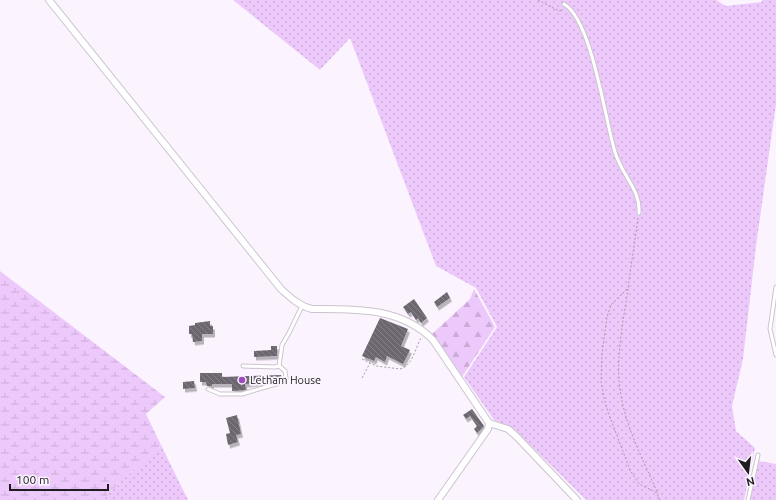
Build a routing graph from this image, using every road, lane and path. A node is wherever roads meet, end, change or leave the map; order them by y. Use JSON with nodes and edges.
{"nodes":[{"id":1,"x":49,"y":0,"type":"edge"},
{"id":2,"x":538,"y":0,"type":"edge"},
{"id":3,"x":564,"y":4,"type":"dead end"},
{"id":4,"x":569,"y":7,"type":"junction"},
{"id":5,"x":639,"y":213,"type":"joint"},
{"id":6,"x":776,"y":287,"type":"edge"},
{"id":7,"x":628,"y":288,"type":"junction"},
{"id":8,"x":302,"y":306,"type":"junction"},
{"id":9,"x":424,"y":332,"type":"junction"},
{"id":10,"x":776,"y":355,"type":"edge"},
{"id":11,"x":362,"y":359,"type":"dead end"},
{"id":12,"x":370,"y":363,"type":"junction"},
{"id":13,"x":243,"y":366,"type":"dead end"},
{"id":14,"x":280,"y":366,"type":"junction"},
{"id":15,"x":362,"y":378,"type":"dead end"},
{"id":16,"x":208,"y":389,"type":"dead end"},
{"id":17,"x":489,"y":423,"type":"junction"},
{"id":18,"x":758,"y":455,"type":"dead end"},
{"id":19,"x":659,"y":496,"type":"junction"},
{"id":20,"x":438,"y":500,"type":"edge"},
{"id":21,"x":577,"y":500,"type":"edge"},
{"id":22,"x":660,"y":500,"type":"edge"},
{"id":23,"x":748,"y":500,"type":"edge"}],
"edges":[{"from":1,"to":8,"type":"street"},
{"from":2,"to":4,"type":"path"},
{"from":3,"to":4,"type":"lane"},
{"from":4,"to":5,"type":"lane"},
{"from":5,"to":7,"type":"path"},
{"from":6,"to":10,"type":"lane"},
{"from":7,"to":19,"type":"path"},
{"from":7,"to":19,"type":"path"},
{"from":8,"to":9,"type":"street"},
{"from":8,"to":14,"type":"lane"},
{"from":9,"to":12,"type":"path"},
{"from":9,"to":17,"type":"street"},
{"from":11,"to":12,"type":"path"},
{"from":12,"to":15,"type":"path"},
{"from":13,"to":14,"type":"lane"},
{"from":14,"to":16,"type":"lane"},
{"from":17,"to":20,"type":"street"},
{"from":17,"to":21,"type":"street"},
{"from":18,"to":23,"type":"lane"},
{"from":19,"to":22,"type":"path"}]}
